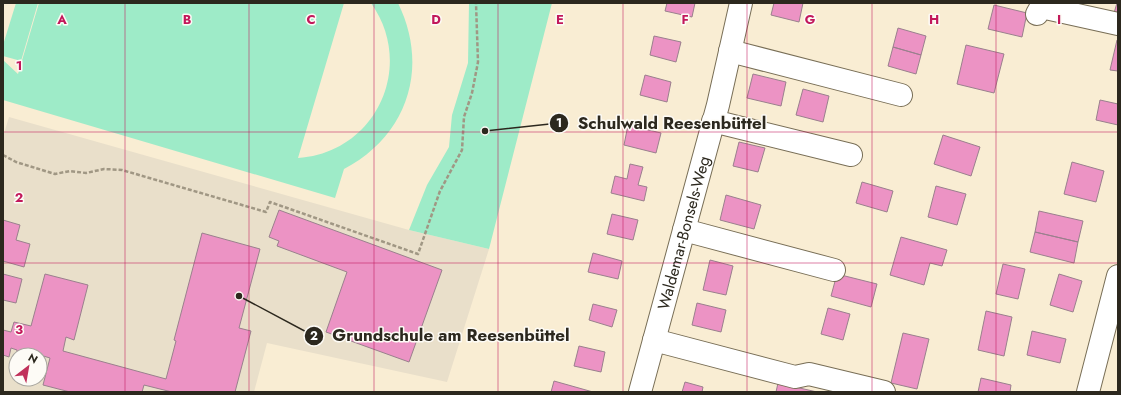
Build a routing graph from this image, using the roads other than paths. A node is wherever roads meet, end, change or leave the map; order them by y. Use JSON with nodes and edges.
{"nodes":[{"id":1,"x":741,"y":3,"type":"edge"},
{"id":2,"x":1037,"y":14,"type":"dead end"},
{"id":3,"x":1118,"y":24,"type":"edge"},
{"id":4,"x":730,"y":51,"type":"junction"},
{"id":5,"x":901,"y":95,"type":"dead end"},
{"id":6,"x":714,"y":121,"type":"junction"},
{"id":7,"x":851,"y":155,"type":"dead end"},
{"id":8,"x":684,"y":230,"type":"junction"},
{"id":9,"x":834,"y":270,"type":"dead end"},
{"id":10,"x":1118,"y":276,"type":"edge"},
{"id":11,"x":654,"y":340,"type":"junction"},
{"id":12,"x":640,"y":392,"type":"edge"},
{"id":13,"x":884,"y":392,"type":"edge"},
{"id":14,"x":1088,"y":392,"type":"edge"}],
"edges":[{"from":1,"to":4,"type":"street","name":"Waldemar-Bonsels-Weg"},
{"from":2,"to":3,"type":"street"},
{"from":4,"to":5,"type":"street"},
{"from":4,"to":6,"type":"street","name":"Waldemar-Bonsels-Weg"},
{"from":6,"to":7,"type":"street"},
{"from":6,"to":8,"type":"street","name":"Waldemar-Bonsels-Weg"},
{"from":8,"to":9,"type":"street"},
{"from":8,"to":11,"type":"street","name":"Waldemar-Bonsels-Weg"},
{"from":10,"to":14,"type":"street"},
{"from":11,"to":12,"type":"street","name":"Waldemar-Bonsels-Weg"},
{"from":11,"to":13,"type":"street"}]}
